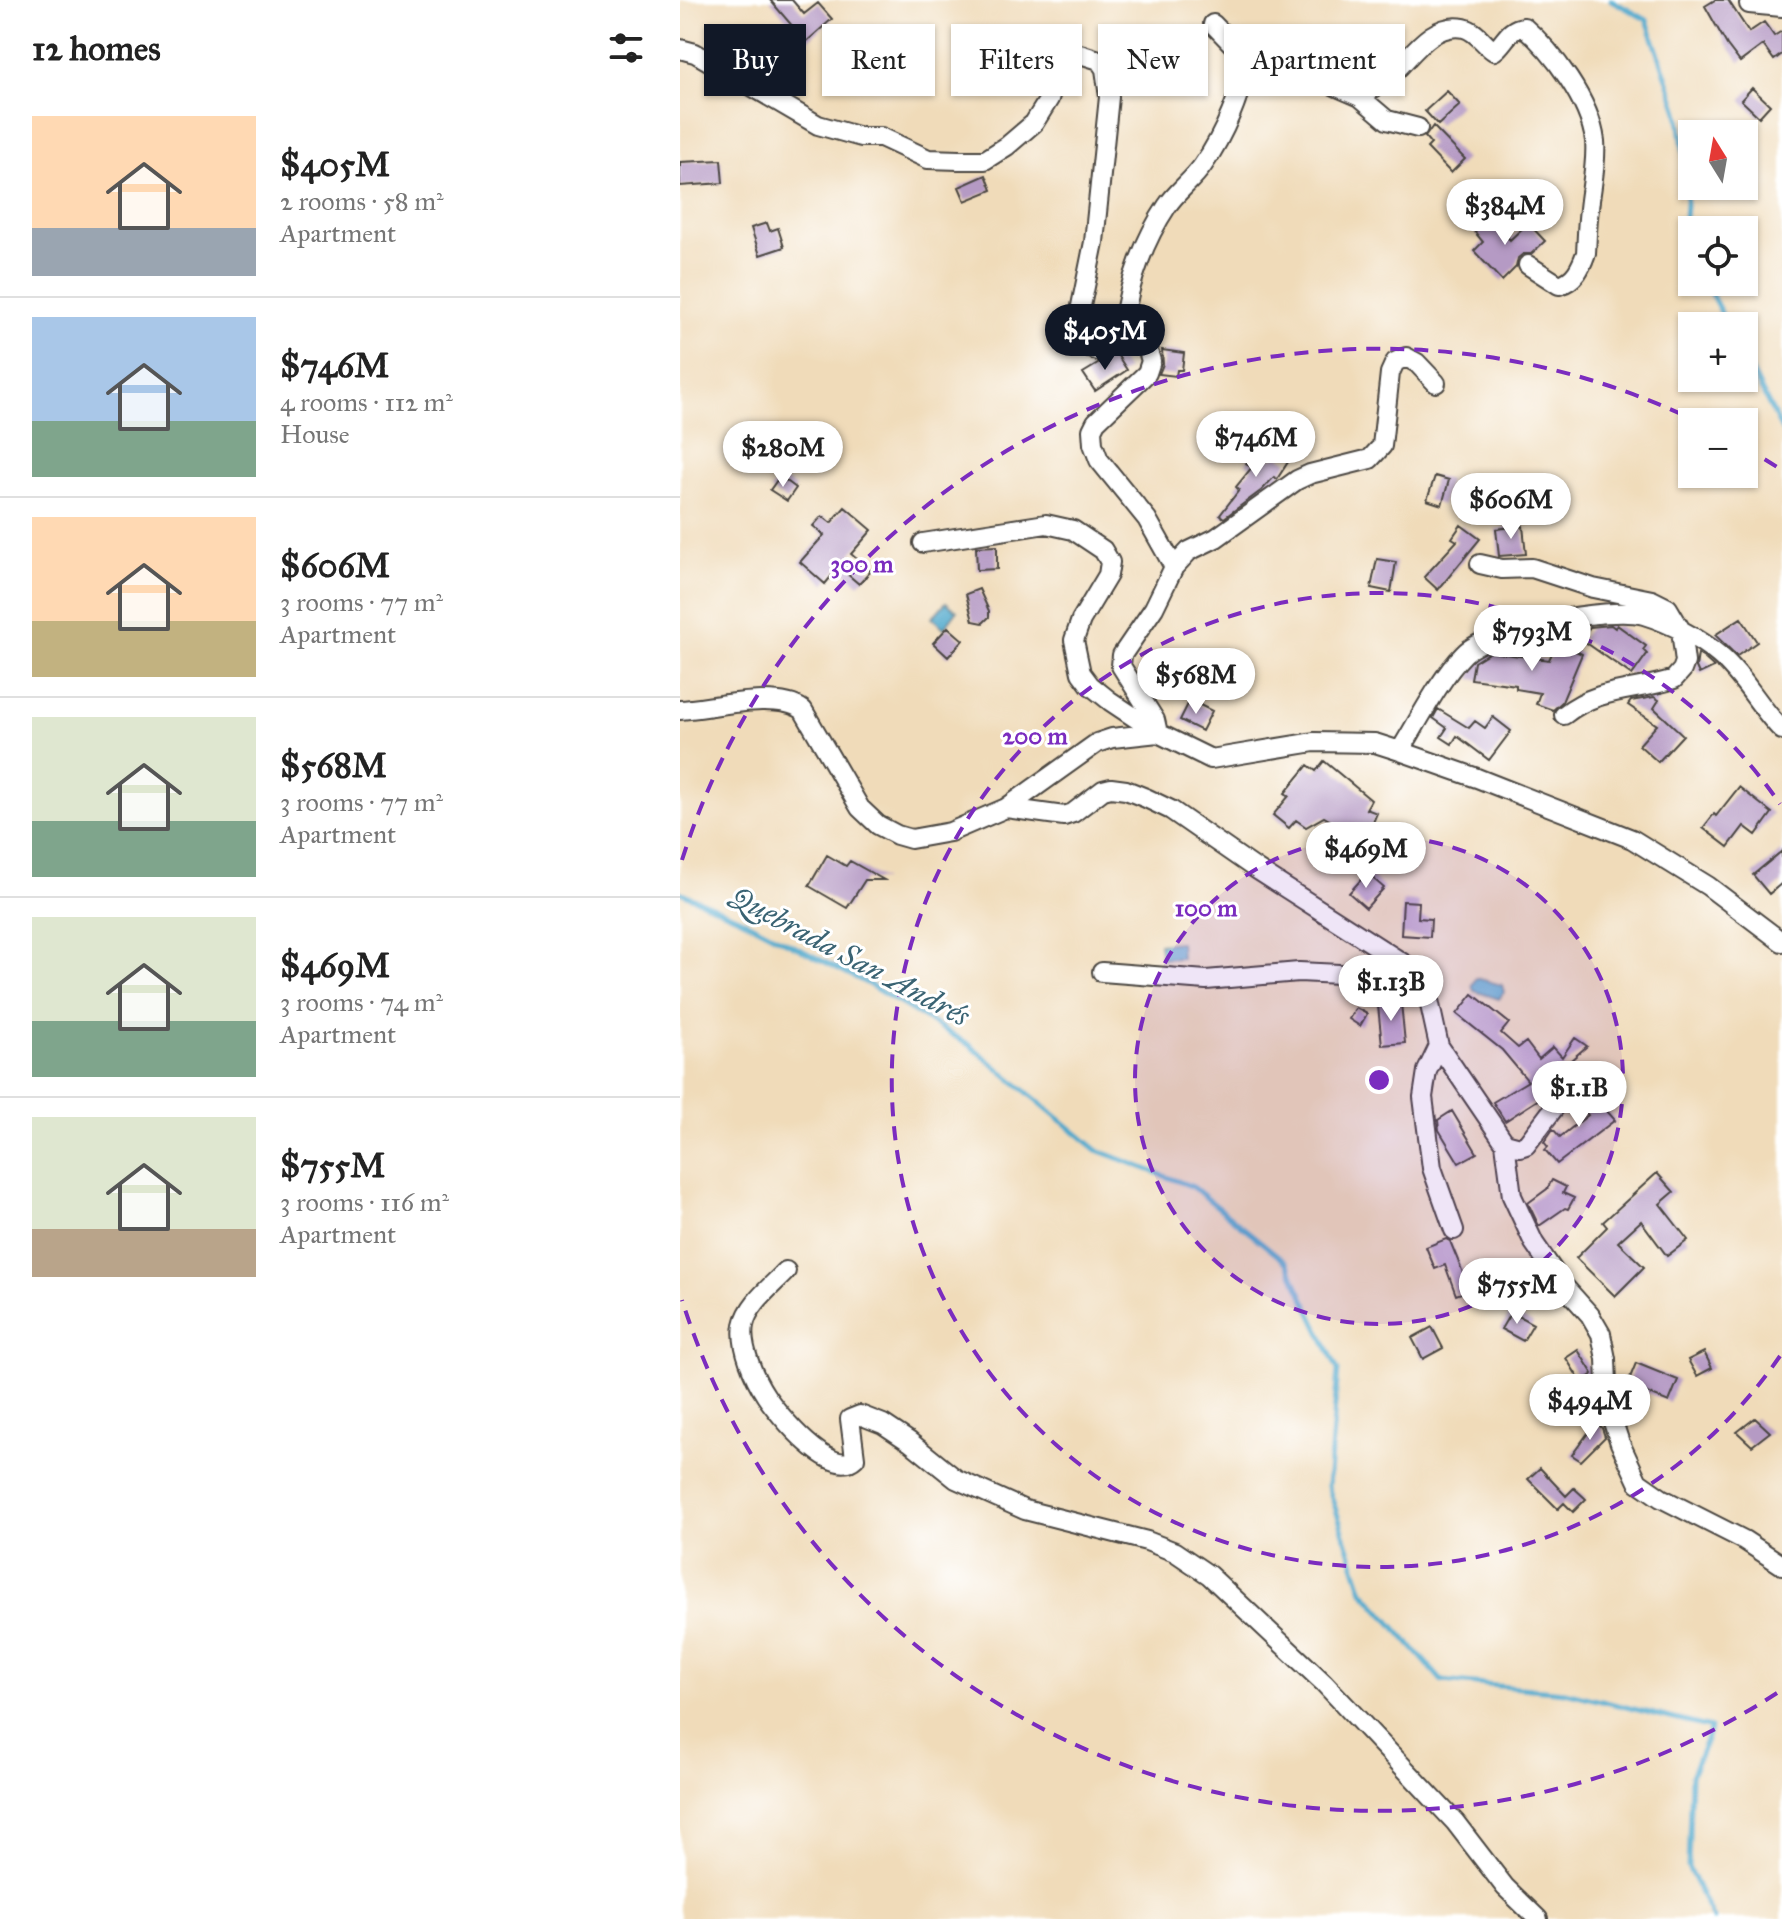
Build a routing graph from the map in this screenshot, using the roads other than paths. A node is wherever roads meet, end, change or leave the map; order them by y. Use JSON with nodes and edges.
{"nodes":[{"id":1,"x":1749,"y":4,"type":"dead end"},
{"id":2,"x":1782,"y":7,"type":"edge"},
{"id":3,"x":1213,"y":24,"type":"dead end"},
{"id":4,"x":1224,"y":35,"type":"edge"},
{"id":5,"x":680,"y":49,"type":"edge"},
{"id":6,"x":1236,"y":96,"type":"edge"},
{"id":7,"x":1360,"y":97,"type":"joint"},
{"id":8,"x":1418,"y":128,"type":"dead end"},
{"id":9,"x":1528,"y":265,"type":"dead end"},
{"id":10,"x":1124,"y":321,"type":"junction"},
{"id":11,"x":1436,"y":383,"type":"dead end"},
{"id":12,"x":923,"y":543,"type":"dead end"},
{"id":13,"x":1480,"y":564,"type":"dead end"},
{"id":14,"x":1174,"y":567,"type":"junction"},
{"id":15,"x":1681,"y":630,"type":"junction"},
{"id":16,"x":680,"y":710,"type":"edge"},
{"id":17,"x":1564,"y":715,"type":"dead end"},
{"id":18,"x":1782,"y":730,"type":"edge"},
{"id":19,"x":1158,"y":733,"type":"junction"},
{"id":20,"x":1400,"y":751,"type":"junction"},
{"id":21,"x":1006,"y":808,"type":"junction"},
{"id":22,"x":1782,"y":942,"type":"edge"},
{"id":23,"x":1102,"y":972,"type":"dead end"},
{"id":24,"x":1420,"y":978,"type":"junction"},
{"id":25,"x":1439,"y":1046,"type":"junction"},
{"id":26,"x":1554,"y":1108,"type":"dead end"},
{"id":27,"x":1505,"y":1143,"type":"junction"},
{"id":28,"x":1454,"y":1230,"type":"dead end"},
{"id":29,"x":786,"y":1271,"type":"dead end"},
{"id":30,"x":1782,"y":1565,"type":"edge"},
{"id":31,"x":1538,"y":1919,"type":"edge"}],
"edges":[{"from":1,"to":2,"type":"street"},
{"from":3,"to":4,"type":"street"},
{"from":5,"to":10,"type":"street"},
{"from":6,"to":10,"type":"street"},
{"from":7,"to":8,"type":"street"},
{"from":7,"to":9,"type":"street"},
{"from":10,"to":14,"type":"street"},
{"from":11,"to":14,"type":"street"},
{"from":12,"to":19,"type":"street"},
{"from":13,"to":15,"type":"street"},
{"from":14,"to":19,"type":"street"},
{"from":15,"to":17,"type":"street"},
{"from":15,"to":18,"type":"street"},
{"from":15,"to":20,"type":"street"},
{"from":16,"to":21,"type":"street"},
{"from":19,"to":20,"type":"street"},
{"from":19,"to":21,"type":"street"},
{"from":20,"to":22,"type":"street"},
{"from":21,"to":24,"type":"street"},
{"from":23,"to":24,"type":"street"},
{"from":24,"to":25,"type":"street"},
{"from":25,"to":27,"type":"street"},
{"from":25,"to":28,"type":"street"},
{"from":26,"to":27,"type":"street"},
{"from":27,"to":30,"type":"street"},
{"from":29,"to":31,"type":"street"}]}
